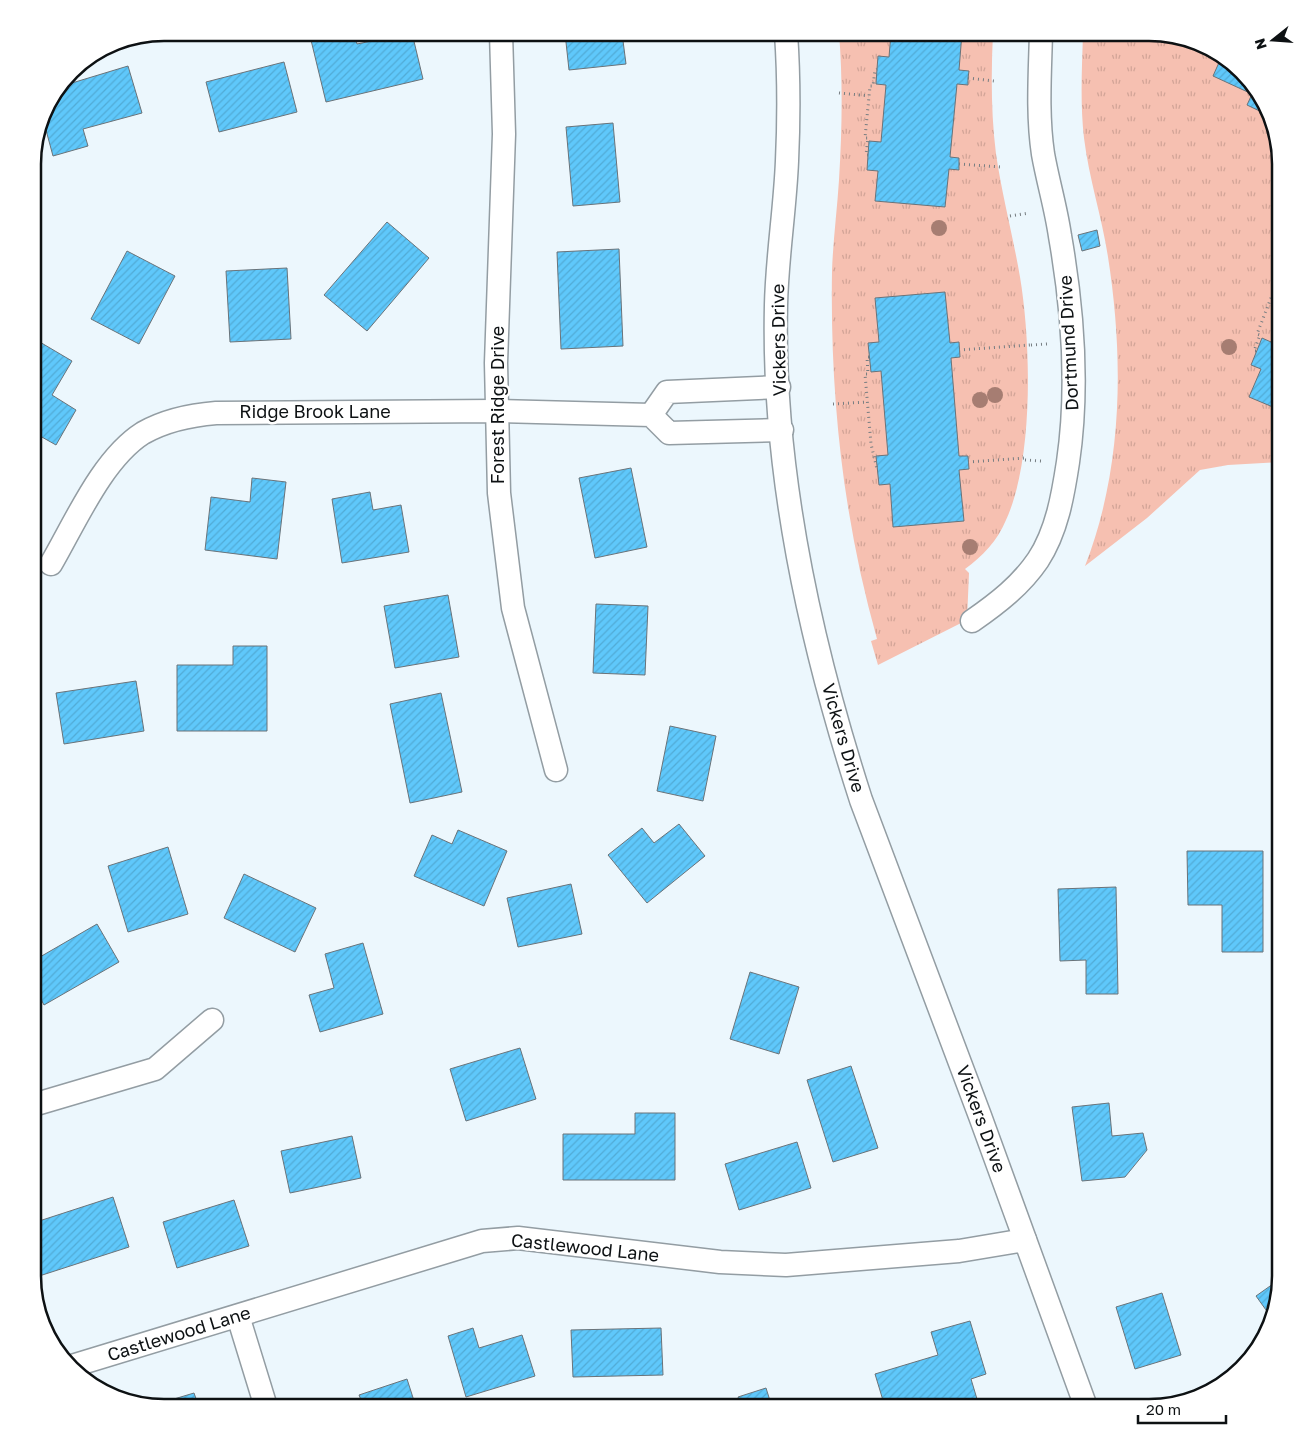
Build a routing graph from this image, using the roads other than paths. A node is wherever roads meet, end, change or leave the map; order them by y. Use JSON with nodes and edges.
{"nodes":[{"id":1,"x":502,"y":41,"type":"edge"},
{"id":2,"x":786,"y":42,"type":"edge"},
{"id":3,"x":1041,"y":42,"type":"edge"},
{"id":4,"x":779,"y":387,"type":"junction"},
{"id":5,"x":496,"y":411,"type":"junction"},
{"id":6,"x":651,"y":415,"type":"junction"},
{"id":7,"x":782,"y":430,"type":"junction"},
{"id":8,"x":51,"y":564,"type":"dead end"},
{"id":9,"x":972,"y":621,"type":"dead end"},
{"id":10,"x":556,"y":770,"type":"dead end"},
{"id":11,"x":212,"y":1020,"type":"dead end"},
{"id":12,"x":41,"y":1102,"type":"edge"},
{"id":13,"x":1025,"y":1240,"type":"junction"},
{"id":14,"x":238,"y":1316,"type":"junction"},
{"id":15,"x":78,"y":1364,"type":"edge"},
{"id":16,"x":263,"y":1399,"type":"edge"},
{"id":17,"x":1083,"y":1399,"type":"edge"}],
"edges":[{"from":1,"to":5,"type":"street","name":"Forest Ridge Drive"},
{"from":2,"to":4,"type":"street","name":"Vickers Drive"},
{"from":3,"to":9,"type":"street","name":"Dortmund Drive"},
{"from":4,"to":6,"type":"street"},
{"from":4,"to":7,"type":"street","name":"Vickers Drive"},
{"from":5,"to":6,"type":"street","name":"Ridge Brook Lane"},
{"from":5,"to":8,"type":"street","name":"Ridge Brook Lane"},
{"from":5,"to":10,"type":"street","name":"Forest Ridge Drive"},
{"from":6,"to":7,"type":"street"},
{"from":7,"to":13,"type":"street","name":"Vickers Drive"},
{"from":11,"to":12,"type":"street"},
{"from":13,"to":14,"type":"street","name":"Castlewood Lane"},
{"from":13,"to":17,"type":"street","name":"Vickers Drive"},
{"from":14,"to":15,"type":"street","name":"Castlewood Lane"},
{"from":14,"to":16,"type":"street"}]}
